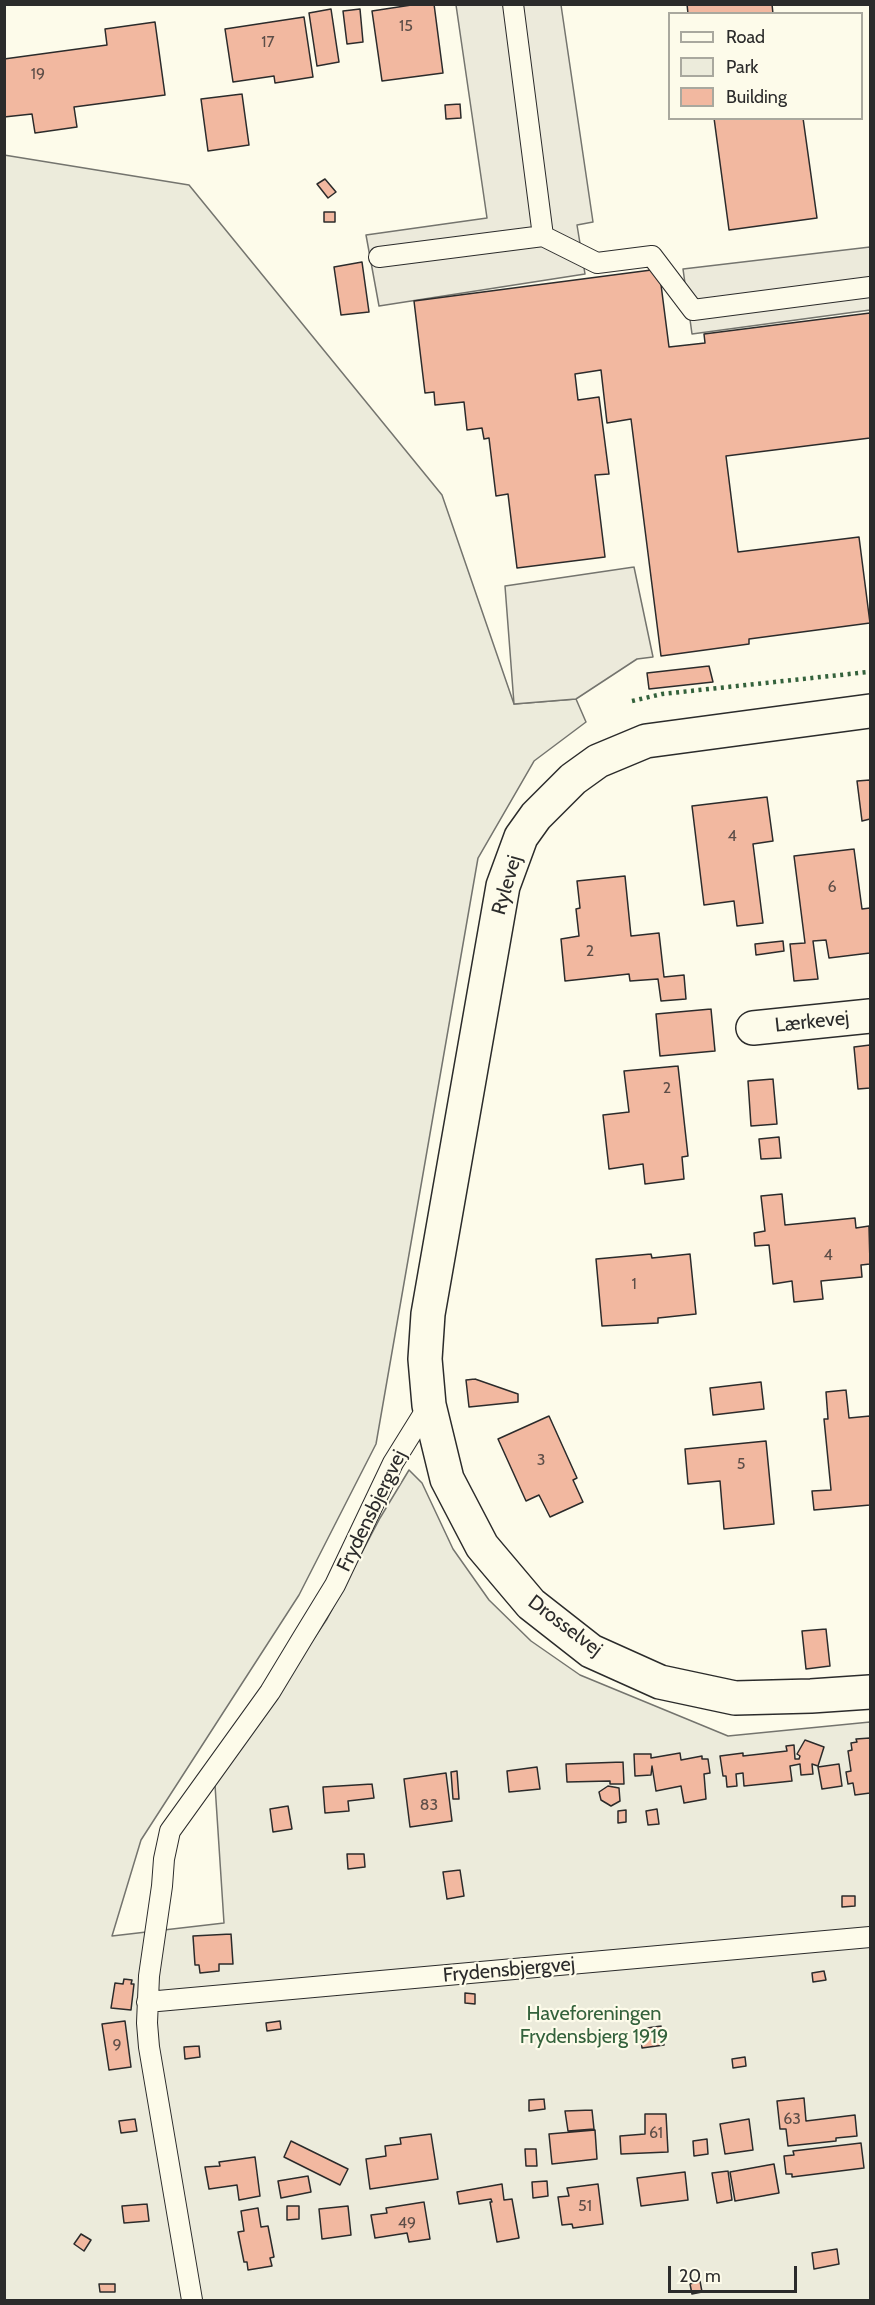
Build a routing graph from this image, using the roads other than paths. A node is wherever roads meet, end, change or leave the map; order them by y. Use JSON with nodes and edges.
{"nodes":[{"id":1,"x":513,"y":4,"type":"edge"},
{"id":2,"x":543,"y":236,"type":"junction"},
{"id":3,"x":379,"y":256,"type":"dead end"},
{"id":4,"x":870,"y":287,"type":"edge"},
{"id":5,"x":870,"y":711,"type":"edge"},
{"id":6,"x":870,"y":1016,"type":"edge"},
{"id":7,"x":753,"y":1028,"type":"dead end"},
{"id":8,"x":428,"y":1314,"type":"joint"},
{"id":9,"x":429,"y":1405,"type":"junction"},
{"id":10,"x":870,"y":1692,"type":"edge"},
{"id":11,"x":870,"y":1937,"type":"edge"},
{"id":12,"x":147,"y":2002,"type":"junction"},
{"id":13,"x":192,"y":2301,"type":"edge"}],
"edges":[{"from":1,"to":2,"type":"lane"},
{"from":2,"to":3,"type":"lane"},
{"from":2,"to":4,"type":"lane"},
{"from":5,"to":8,"type":"street","name":"Rylevej"},
{"from":6,"to":7,"type":"street","name":"Lærkevej"},
{"from":8,"to":9,"type":"street","name":"Drosselvej"},
{"from":9,"to":10,"type":"street","name":"Drosselvej"},
{"from":9,"to":12,"type":"lane","name":"Frydensbjergvej"},
{"from":11,"to":12,"type":"lane","name":"Frydensbjergvej"},
{"from":12,"to":13,"type":"lane","name":"Frydensbjergvej"}]}
